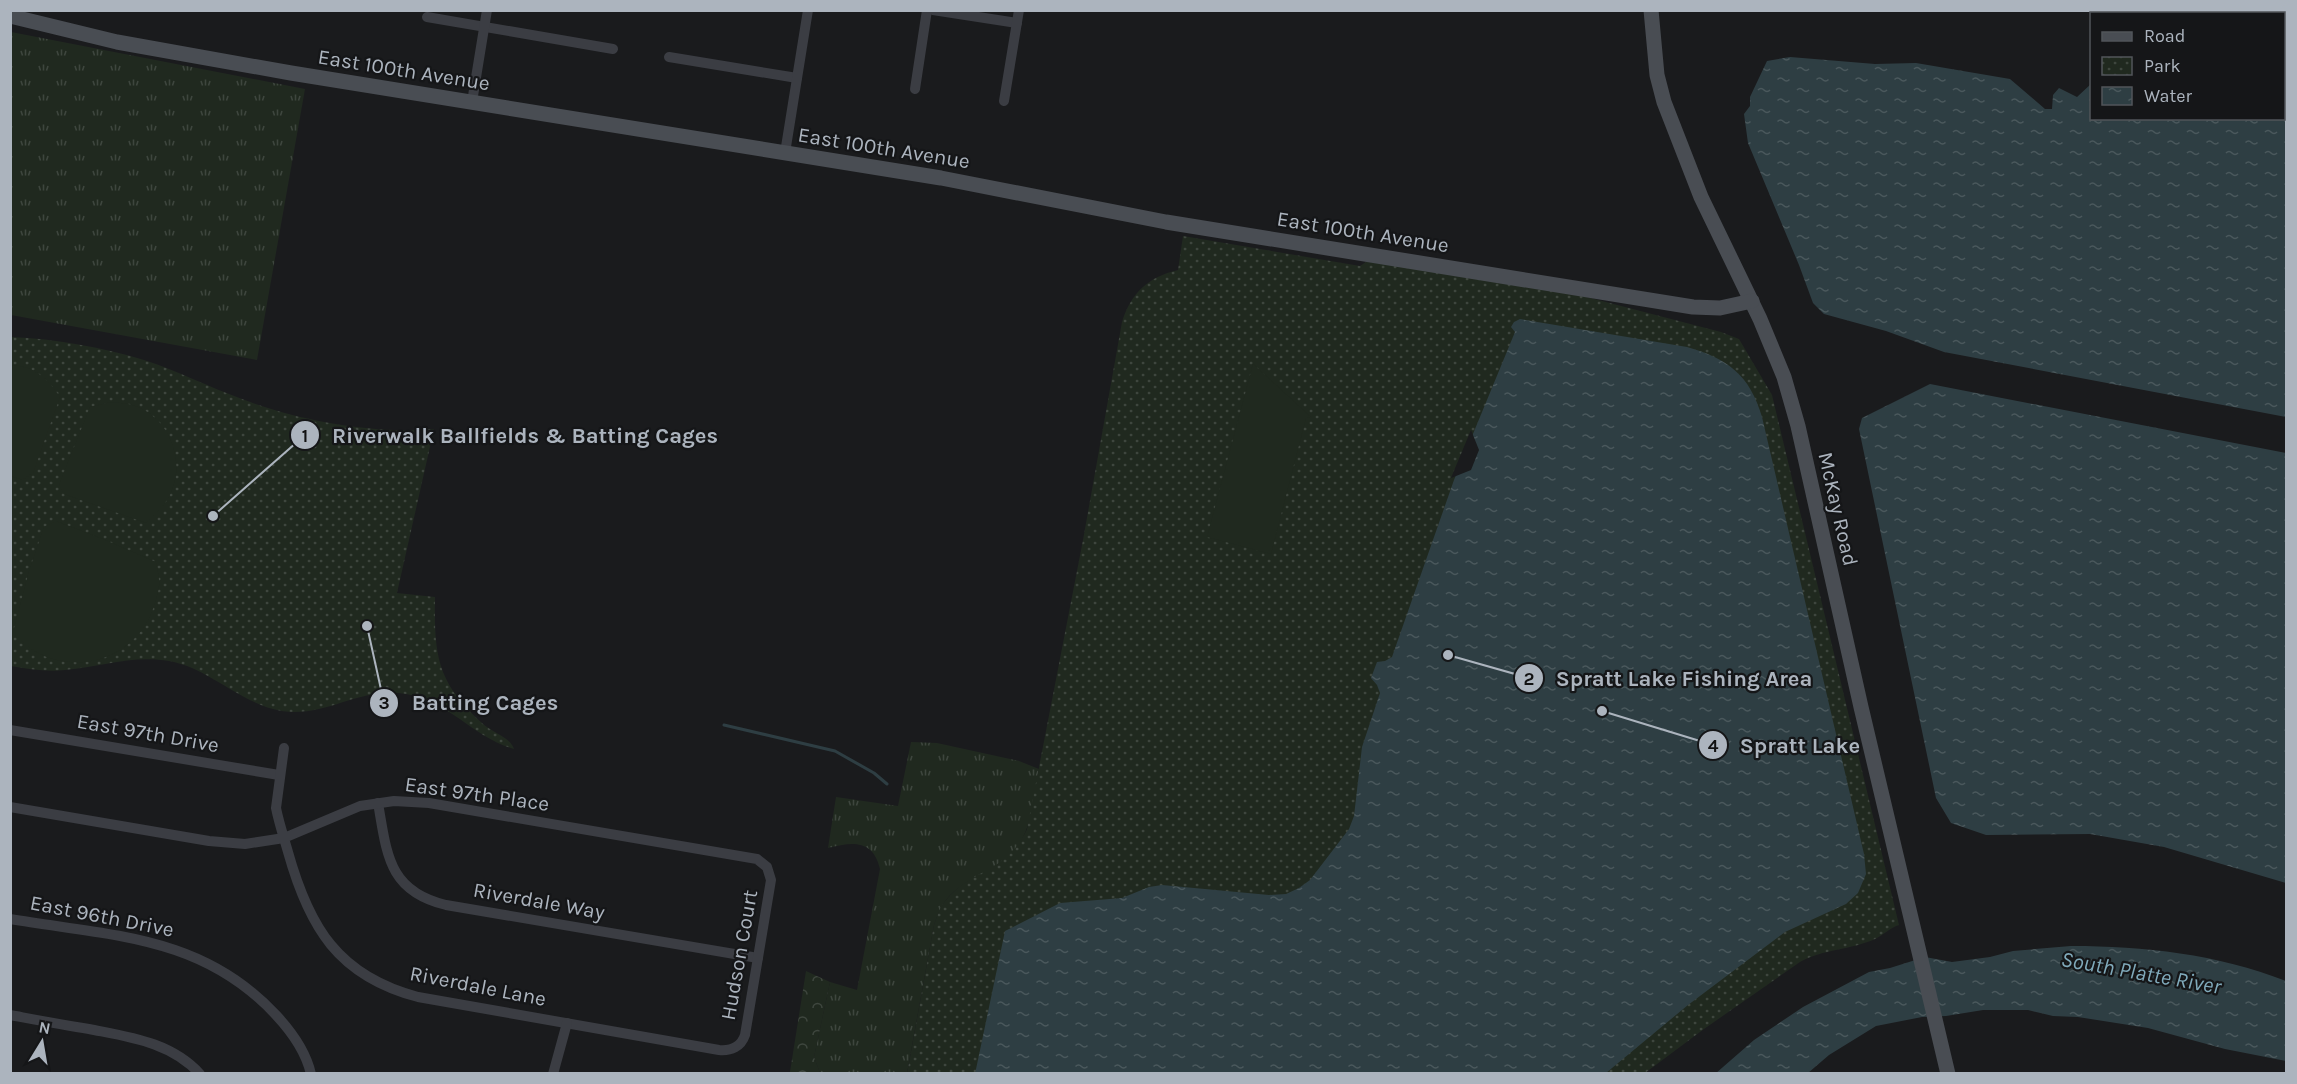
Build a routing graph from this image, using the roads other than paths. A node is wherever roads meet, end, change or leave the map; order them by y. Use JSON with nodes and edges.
{"nodes":[{"id":1,"x":487,"y":10,"type":"edge"},
{"id":2,"x":808,"y":10,"type":"edge"},
{"id":3,"x":927,"y":10,"type":"edge"},
{"id":4,"x":933,"y":10,"type":"edge"},
{"id":5,"x":1019,"y":10,"type":"edge"},
{"id":6,"x":1651,"y":10,"type":"edge"},
{"id":7,"x":10,"y":16,"type":"edge"},
{"id":8,"x":427,"y":17,"type":"dead end"},
{"id":9,"x":1017,"y":23,"type":"junction"},
{"id":10,"x":485,"y":27,"type":"junction"},
{"id":11,"x":613,"y":49,"type":"dead end"},
{"id":12,"x":669,"y":57,"type":"dead end"},
{"id":13,"x":797,"y":78,"type":"junction"},
{"id":14,"x":915,"y":89,"type":"dead end"},
{"id":15,"x":1004,"y":101,"type":"dead end"},
{"id":16,"x":472,"y":102,"type":"junction"},
{"id":17,"x":785,"y":153,"type":"junction"},
{"id":18,"x":1752,"y":301,"type":"junction"},
{"id":19,"x":10,"y":730,"type":"edge"},
{"id":20,"x":284,"y":748,"type":"dead end"},
{"id":21,"x":279,"y":775,"type":"junction"},
{"id":22,"x":378,"y":803,"type":"junction"},
{"id":23,"x":10,"y":807,"type":"edge"},
{"id":24,"x":284,"y":838,"type":"junction"},
{"id":25,"x":765,"y":864,"type":"joint"},
{"id":26,"x":10,"y":919,"type":"edge"},
{"id":27,"x":758,"y":958,"type":"junction"},
{"id":28,"x":10,"y":1015,"type":"edge"},
{"id":29,"x":567,"y":1023,"type":"junction"},
{"id":30,"x":732,"y":1049,"type":"joint"},
{"id":31,"x":200,"y":1074,"type":"edge"},
{"id":32,"x":311,"y":1074,"type":"edge"},
{"id":33,"x":553,"y":1074,"type":"edge"},
{"id":34,"x":1948,"y":1074,"type":"edge"}],
"edges":[{"from":1,"to":10,"type":"street"},
{"from":2,"to":13,"type":"street"},
{"from":3,"to":14,"type":"street"},
{"from":4,"to":9,"type":"street"},
{"from":5,"to":9,"type":"street"},
{"from":6,"to":18,"type":"street","name":"McKay Road"},
{"from":7,"to":16,"type":"street","name":"East 100th Avenue"},
{"from":8,"to":10,"type":"street"},
{"from":9,"to":15,"type":"street"},
{"from":10,"to":11,"type":"street"},
{"from":10,"to":16,"type":"street"},
{"from":12,"to":13,"type":"street"},
{"from":13,"to":17,"type":"street"},
{"from":16,"to":17,"type":"street","name":"East 100th Avenue"},
{"from":17,"to":18,"type":"street","name":"East 100th Avenue"},
{"from":18,"to":34,"type":"street","name":"McKay Road"},
{"from":19,"to":21,"type":"street","name":"East 97th Drive"},
{"from":20,"to":21,"type":"street","name":"Riverdale Lane"},
{"from":21,"to":24,"type":"street","name":"Riverdale Lane"},
{"from":22,"to":24,"type":"street","name":"East 97th Place"},
{"from":22,"to":25,"type":"street","name":"East 97th Place"},
{"from":22,"to":27,"type":"street","name":"Riverdale Way"},
{"from":23,"to":24,"type":"street","name":"East 97th Place"},
{"from":24,"to":29,"type":"street","name":"Riverdale Lane"},
{"from":25,"to":27,"type":"street","name":"Hudson Court"},
{"from":26,"to":32,"type":"street","name":"East 96th Drive"},
{"from":27,"to":30,"type":"street","name":"Hudson Court"},
{"from":28,"to":31,"type":"street"},
{"from":29,"to":30,"type":"street","name":"Riverdale Lane"},
{"from":29,"to":33,"type":"street"}]}
